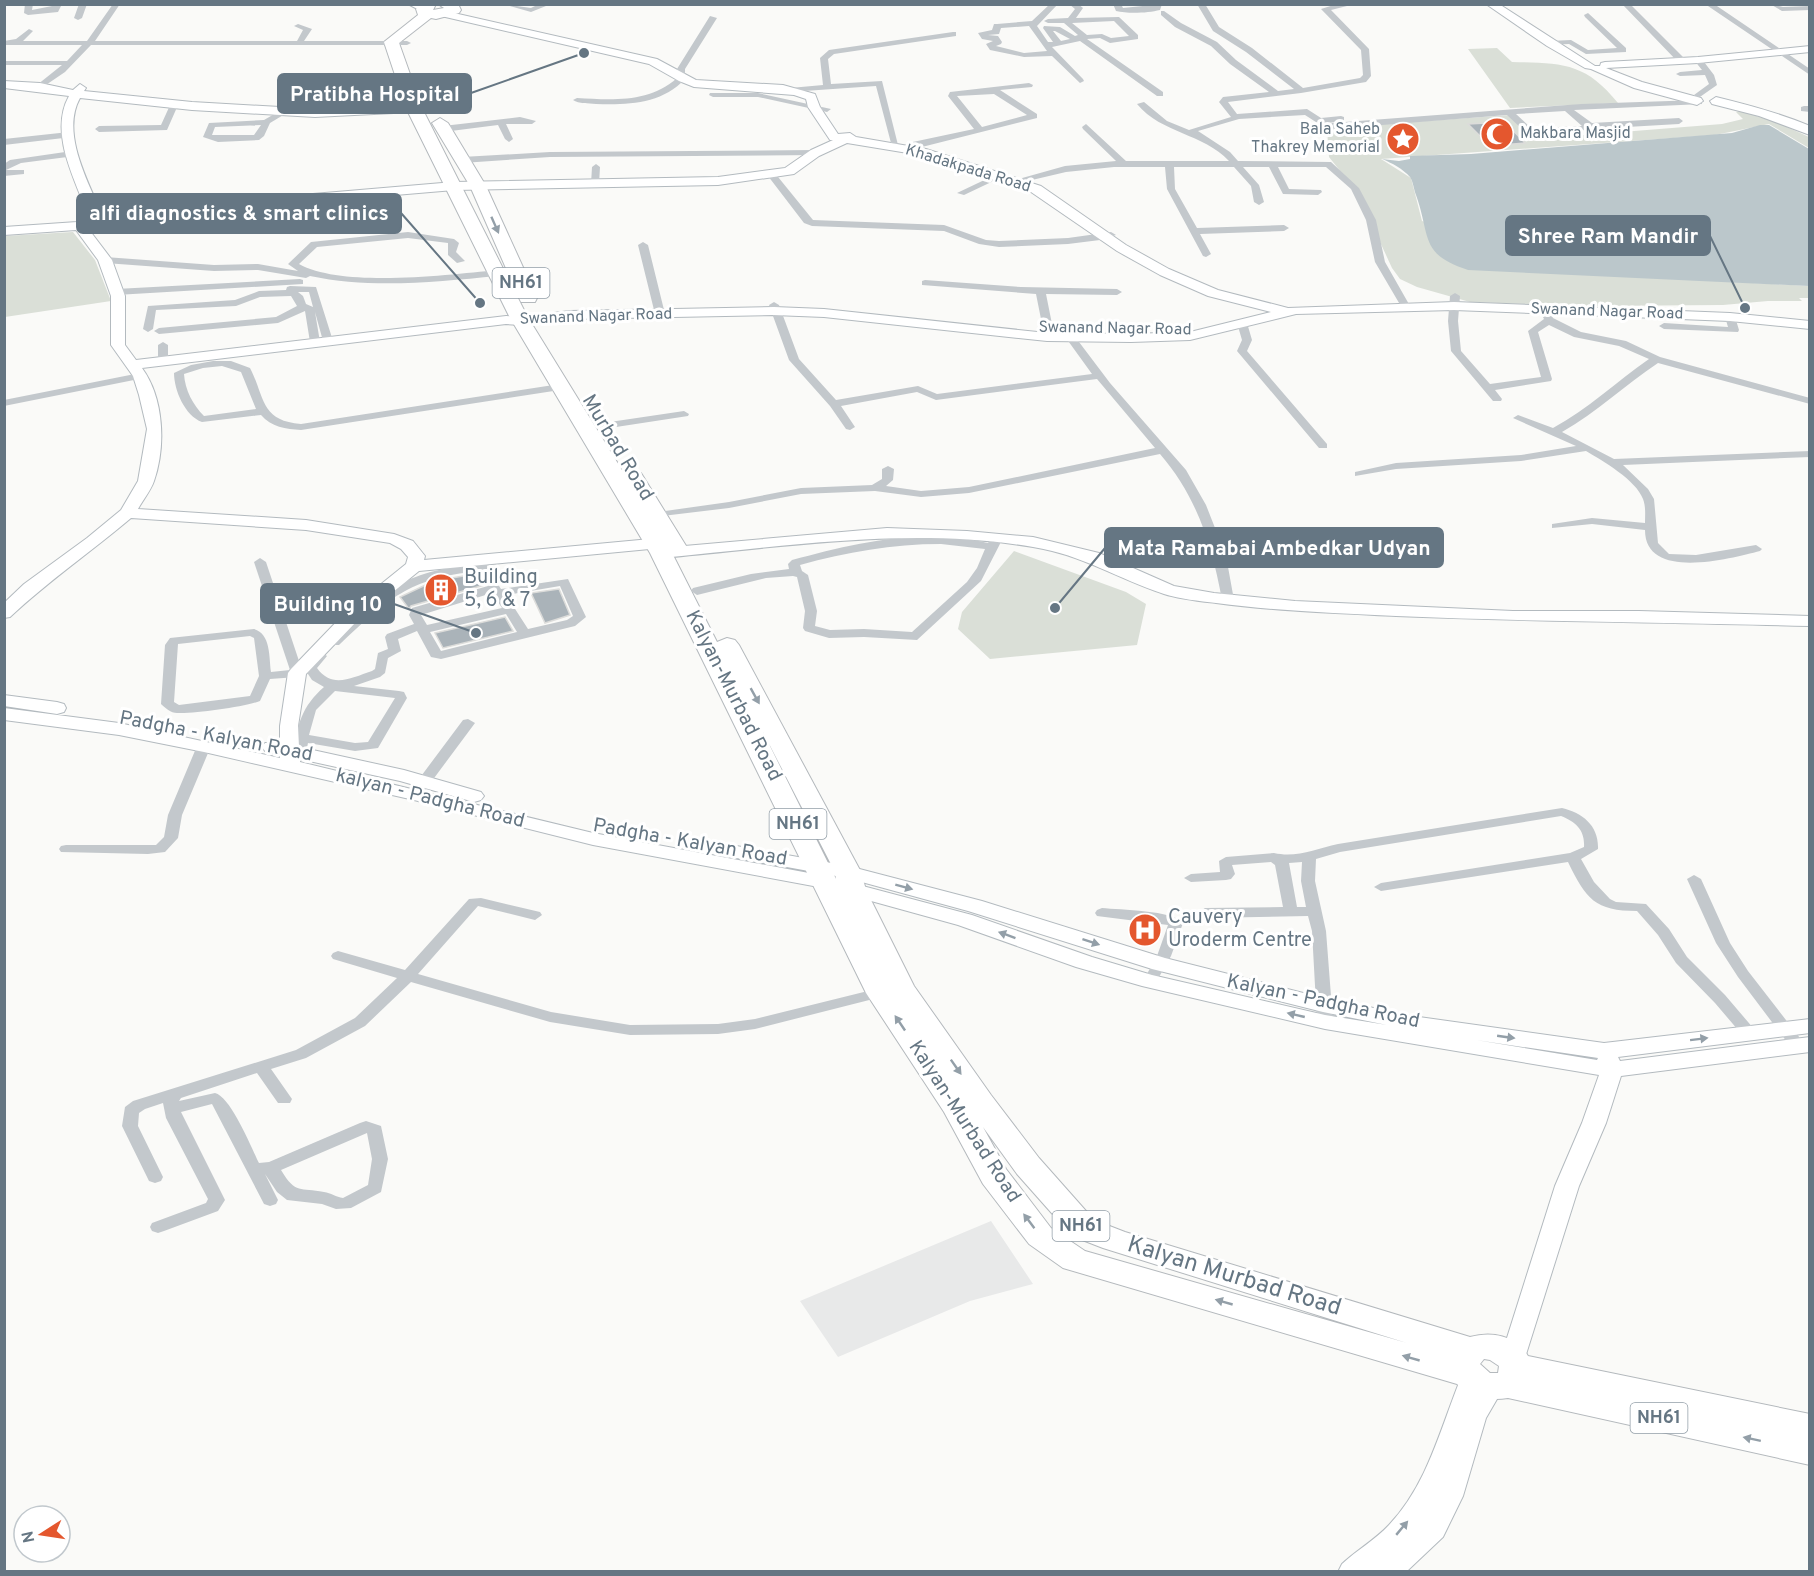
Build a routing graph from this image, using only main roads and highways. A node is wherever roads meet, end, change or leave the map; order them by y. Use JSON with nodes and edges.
{"nodes":[{"id":1,"x":438,"y":8,"type":"edge"},
{"id":2,"x":424,"y":108,"type":"junction"},
{"id":3,"x":466,"y":186,"type":"junction"},
{"id":4,"x":523,"y":317,"type":"junction"},
{"id":5,"x":613,"y":460,"type":"junction"},
{"id":6,"x":667,"y":548,"type":"junction"},
{"id":7,"x":732,"y":672,"type":"junction"},
{"id":8,"x":836,"y":877,"type":"joint"},
{"id":9,"x":1491,"y":1369,"type":"junction"},
{"id":10,"x":1809,"y":1428,"type":"edge"},
{"id":11,"x":1809,"y":1451,"type":"edge"}],
"edges":[{"from":1,"to":2,"type":"highway","name":"Kalyan-Murbad Road","number":"NH61"},
{"from":2,"to":3,"type":"highway","name":"Kalyan-Murbad Road","number":"NH61"},
{"from":2,"to":3,"type":"highway","name":"Murbad Road","number":"NH61"},
{"from":3,"to":4,"type":"highway","name":"Murbad Road","number":"NH61","one_way":true},
{"from":3,"to":4,"type":"highway","name":"Kalyan-Murbad Road","number":"NH61"},
{"from":4,"to":5,"type":"highway","name":"Kalyan-Murbad Road","number":"NH61"},
{"from":4,"to":5,"type":"highway","name":"Murbad Road","number":"NH61"},
{"from":5,"to":6,"type":"highway","name":"Kalyan-Murbad Road","number":"NH61"},
{"from":5,"to":6,"type":"highway","name":"Murbad Road","number":"NH61"},
{"from":6,"to":7,"type":"highway","name":"Kalyan-Murbad Road","number":"NH61"},
{"from":6,"to":7,"type":"highway","name":"Murbad Road","number":"NH61"},
{"from":7,"to":8,"type":"highway","name":"Kalyan-Murbad Road","number":"NH61"},
{"from":8,"to":9,"type":"highway","name":"Kalyan Murbad Road","number":"NH61"},
{"from":9,"to":10,"type":"highway","name":"Kalyan Murbad Road","number":"NH61"},
{"from":11,"to":9,"type":"highway","number":"NH61","one_way":true}]}
